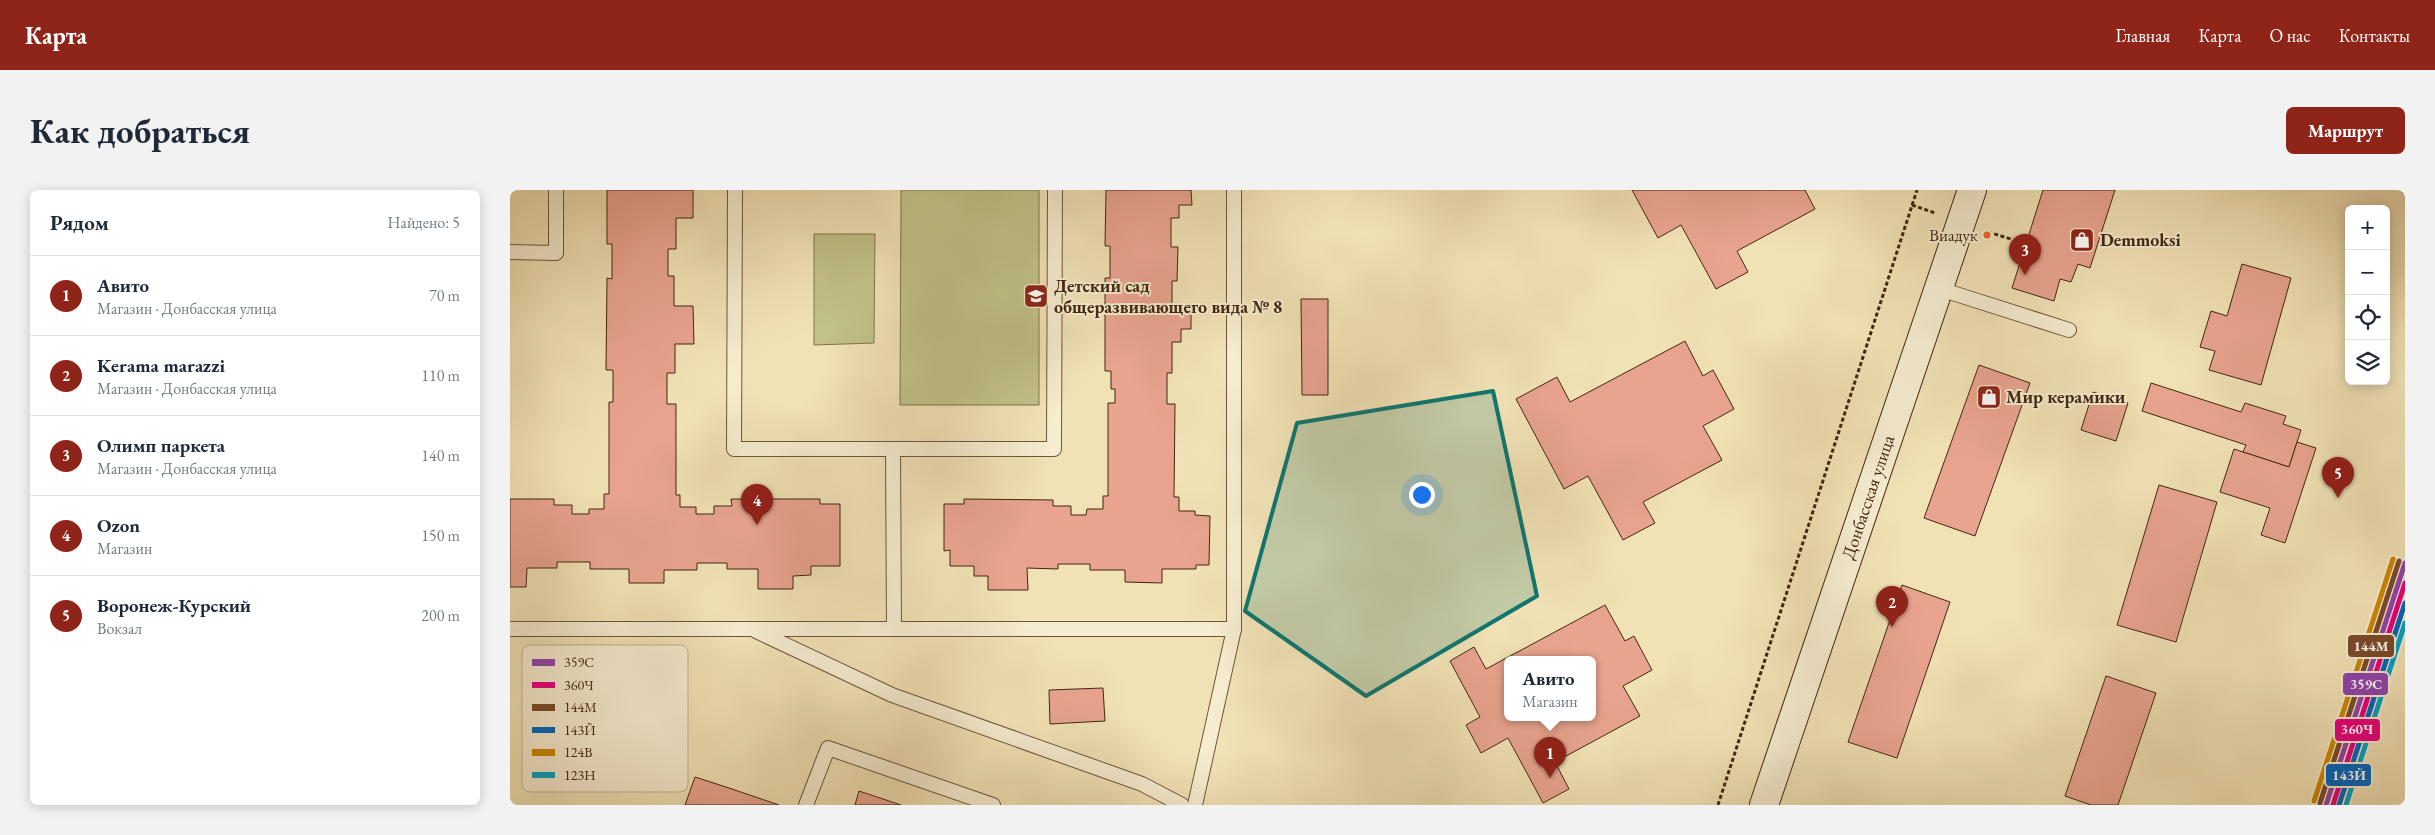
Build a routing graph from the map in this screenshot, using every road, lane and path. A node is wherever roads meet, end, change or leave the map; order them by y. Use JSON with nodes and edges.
{"nodes":[{"id":1,"x":556,"y":190,"type":"edge"},
{"id":2,"x":735,"y":190,"type":"edge"},
{"id":3,"x":1055,"y":190,"type":"edge"},
{"id":4,"x":1234,"y":190,"type":"edge"},
{"id":5,"x":1918,"y":190,"type":"edge"},
{"id":6,"x":1972,"y":190,"type":"edge"},
{"id":7,"x":510,"y":252,"type":"edge"},
{"id":8,"x":1940,"y":288,"type":"junction"},
{"id":9,"x":2069,"y":330,"type":"dead end"},
{"id":10,"x":893,"y":449,"type":"junction"},
{"id":11,"x":510,"y":629,"type":"edge"},
{"id":12,"x":751,"y":629,"type":"junction"},
{"id":13,"x":894,"y":629,"type":"junction"},
{"id":14,"x":1234,"y":629,"type":"junction"},
{"id":15,"x":806,"y":805,"type":"edge"},
{"id":16,"x":993,"y":805,"type":"edge"},
{"id":17,"x":1182,"y":805,"type":"edge"},
{"id":18,"x":1195,"y":805,"type":"edge"},
{"id":19,"x":1718,"y":805,"type":"edge"},
{"id":20,"x":1764,"y":805,"type":"edge"}],
"edges":[{"from":1,"to":7,"type":"lane"},
{"from":2,"to":10,"type":"lane"},
{"from":3,"to":10,"type":"lane"},
{"from":4,"to":14,"type":"lane"},
{"from":5,"to":19,"type":"path"},
{"from":6,"to":8,"type":"street","name":"Донбасская улица"},
{"from":8,"to":9,"type":"lane"},
{"from":8,"to":20,"type":"street","name":"Донбасская улица"},
{"from":10,"to":13,"type":"lane"},
{"from":11,"to":12,"type":"lane"},
{"from":12,"to":13,"type":"lane"},
{"from":12,"to":17,"type":"lane"},
{"from":13,"to":14,"type":"lane"},
{"from":14,"to":18,"type":"lane"},
{"from":15,"to":16,"type":"lane"}]}
